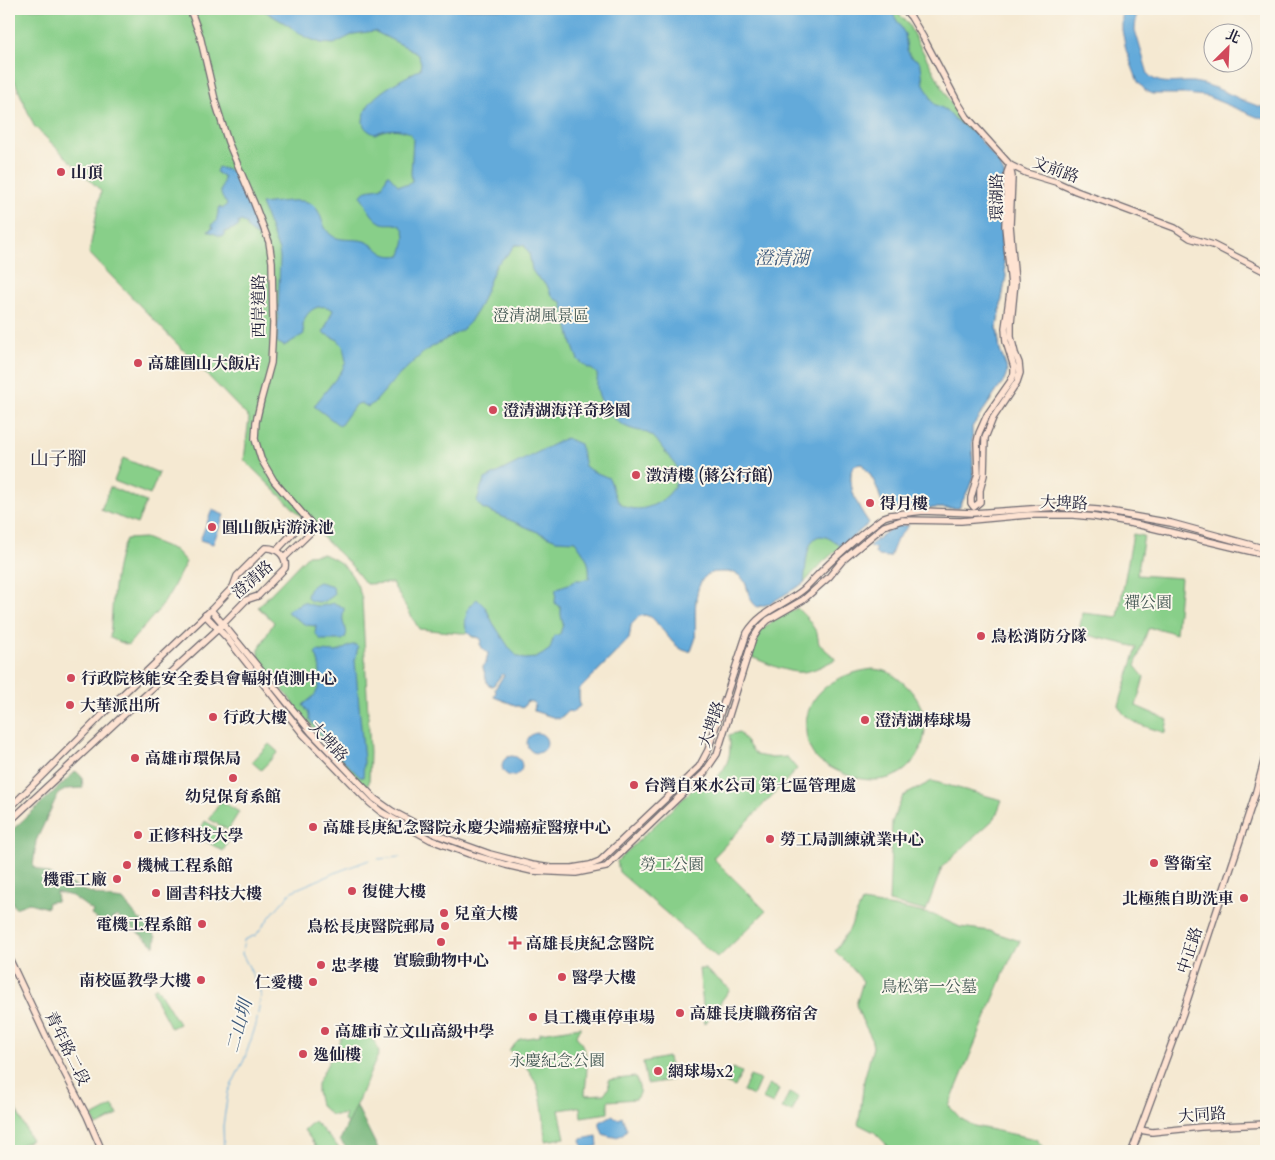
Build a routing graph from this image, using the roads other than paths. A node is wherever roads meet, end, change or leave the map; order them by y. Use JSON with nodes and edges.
{"nodes":[{"id":1,"x":190,"y":9,"type":"edge"},
{"id":2,"x":904,"y":9,"type":"edge"},
{"id":3,"x":1010,"y":165,"type":"junction"},
{"id":4,"x":1266,"y":272,"type":"edge"},
{"id":5,"x":999,"y":404,"type":"junction"},
{"id":6,"x":306,"y":519,"type":"junction"},
{"id":7,"x":1266,"y":549,"type":"edge"},
{"id":8,"x":276,"y":550,"type":"junction"},
{"id":9,"x":1266,"y":555,"type":"edge"},
{"id":10,"x":284,"y":558,"type":"junction"},
{"id":11,"x":211,"y":610,"type":"junction"},
{"id":12,"x":205,"y":615,"type":"junction"},
{"id":13,"x":221,"y":626,"type":"junction"},
{"id":14,"x":1266,"y":754,"type":"edge"},
{"id":15,"x":9,"y":809,"type":"edge"},
{"id":16,"x":11,"y":815,"type":"edge"},
{"id":17,"x":9,"y":822,"type":"edge"},
{"id":18,"x":9,"y":958,"type":"edge"},
{"id":19,"x":1266,"y":1124,"type":"edge"},
{"id":20,"x":1140,"y":1130,"type":"junction"},
{"id":21,"x":102,"y":1151,"type":"edge"},
{"id":22,"x":1132,"y":1151,"type":"edge"}],
"edges":[{"from":1,"to":6,"type":"main road","name":"西岸道路"},
{"from":2,"to":3,"type":"main road","name":"文前路"},
{"from":3,"to":4,"type":"main road","name":"文前路"},
{"from":3,"to":5,"type":"main road","name":"環湖路"},
{"from":5,"to":5,"type":"main road","name":"環湖路"},
{"from":6,"to":8,"type":"main road"},
{"from":6,"to":10,"type":"main road","name":"西岸道路"},
{"from":7,"to":13,"type":"main road","name":"大埤路"},
{"from":8,"to":10,"type":"main road","name":"澄清路"},
{"from":8,"to":11,"type":"main road","name":"澄清路"},
{"from":9,"to":13,"type":"main road","name":"大埤路"},
{"from":10,"to":13,"type":"main road","name":"澄清路"},
{"from":11,"to":12,"type":"main road","name":"澄清路"},
{"from":11,"to":13,"type":"main road","name":"大埤路"},
{"from":12,"to":13,"type":"main road","name":"大埤路"},
{"from":12,"to":15,"type":"main road","name":"澄清路"},
{"from":13,"to":16,"type":"main road","name":"澄清路"},
{"from":14,"to":20,"type":"main road","name":"中正路"},
{"from":16,"to":17,"type":"main road","name":"澄清路"},
{"from":18,"to":21,"type":"main road","name":"青年路二段"},
{"from":19,"to":20,"type":"main road","name":"大同路"},
{"from":20,"to":22,"type":"main road","name":"中正路"}]}
